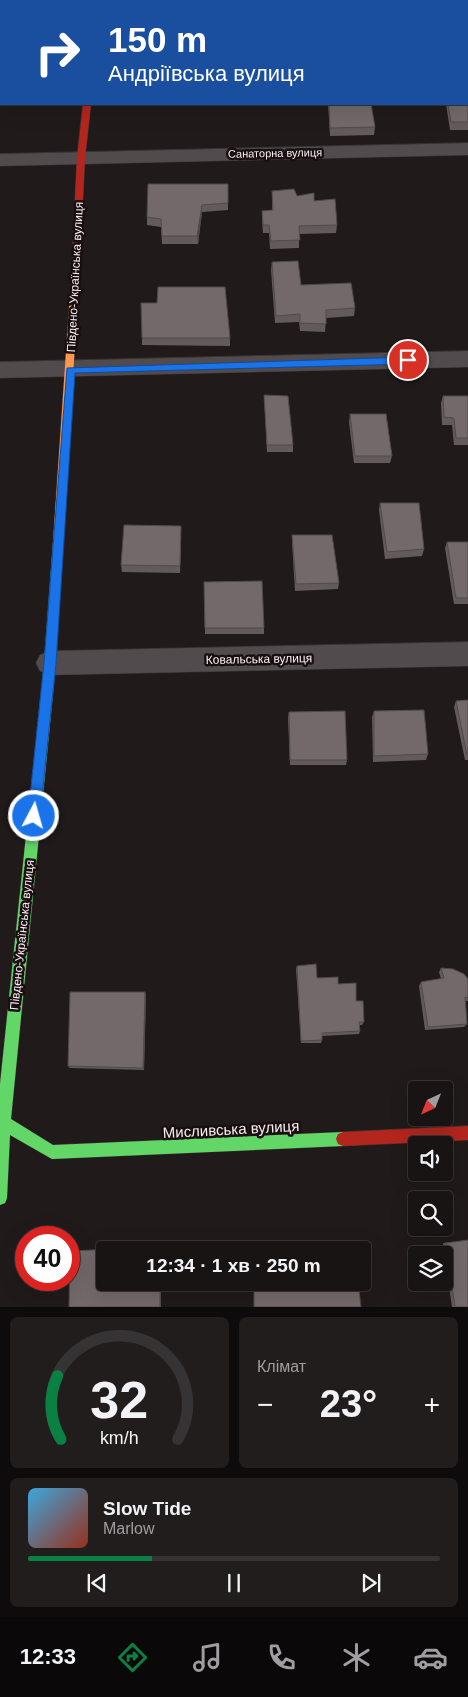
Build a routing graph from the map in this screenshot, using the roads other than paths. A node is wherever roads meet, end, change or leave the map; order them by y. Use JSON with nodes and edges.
{"nodes":[{"id":1,"x":87,"y":105,"type":"edge"},
{"id":2,"x":468,"y":149,"type":"edge"},
{"id":3,"x":82,"y":158,"type":"junction"},
{"id":4,"x":0,"y":160,"type":"edge"},
{"id":5,"x":468,"y":359,"type":"edge"},
{"id":6,"x":0,"y":370,"type":"edge"},
{"id":7,"x":70,"y":370,"type":"junction"},
{"id":8,"x":468,"y":654,"type":"edge"},
{"id":9,"x":50,"y":663,"type":"junction"},
{"id":10,"x":1,"y":1123,"type":"edge"},
{"id":11,"x":468,"y":1133,"type":"edge"},
{"id":12,"x":0,"y":1198,"type":"edge"}],
"edges":[{"from":1,"to":3,"type":"street","name":"Південо-Українська вулиця"},
{"from":2,"to":3,"type":"street","name":"Санаторна вулиця"},
{"from":3,"to":4,"type":"street","name":"Санаторна вулиця"},
{"from":3,"to":7,"type":"street","name":"Південо-Українська вулиця"},
{"from":5,"to":7,"type":"street"},
{"from":6,"to":7,"type":"street"},
{"from":7,"to":9,"type":"street","name":"Південо-Українська вулиця"},
{"from":8,"to":9,"type":"street","name":"Ковальська вулиця"},
{"from":9,"to":10,"type":"street","name":"Південо-Українська вулиця"},
{"from":10,"to":11,"type":"street","name":"Мисливська вулиця"},
{"from":10,"to":12,"type":"street","name":"Південо-Українська вулиця"}]}
